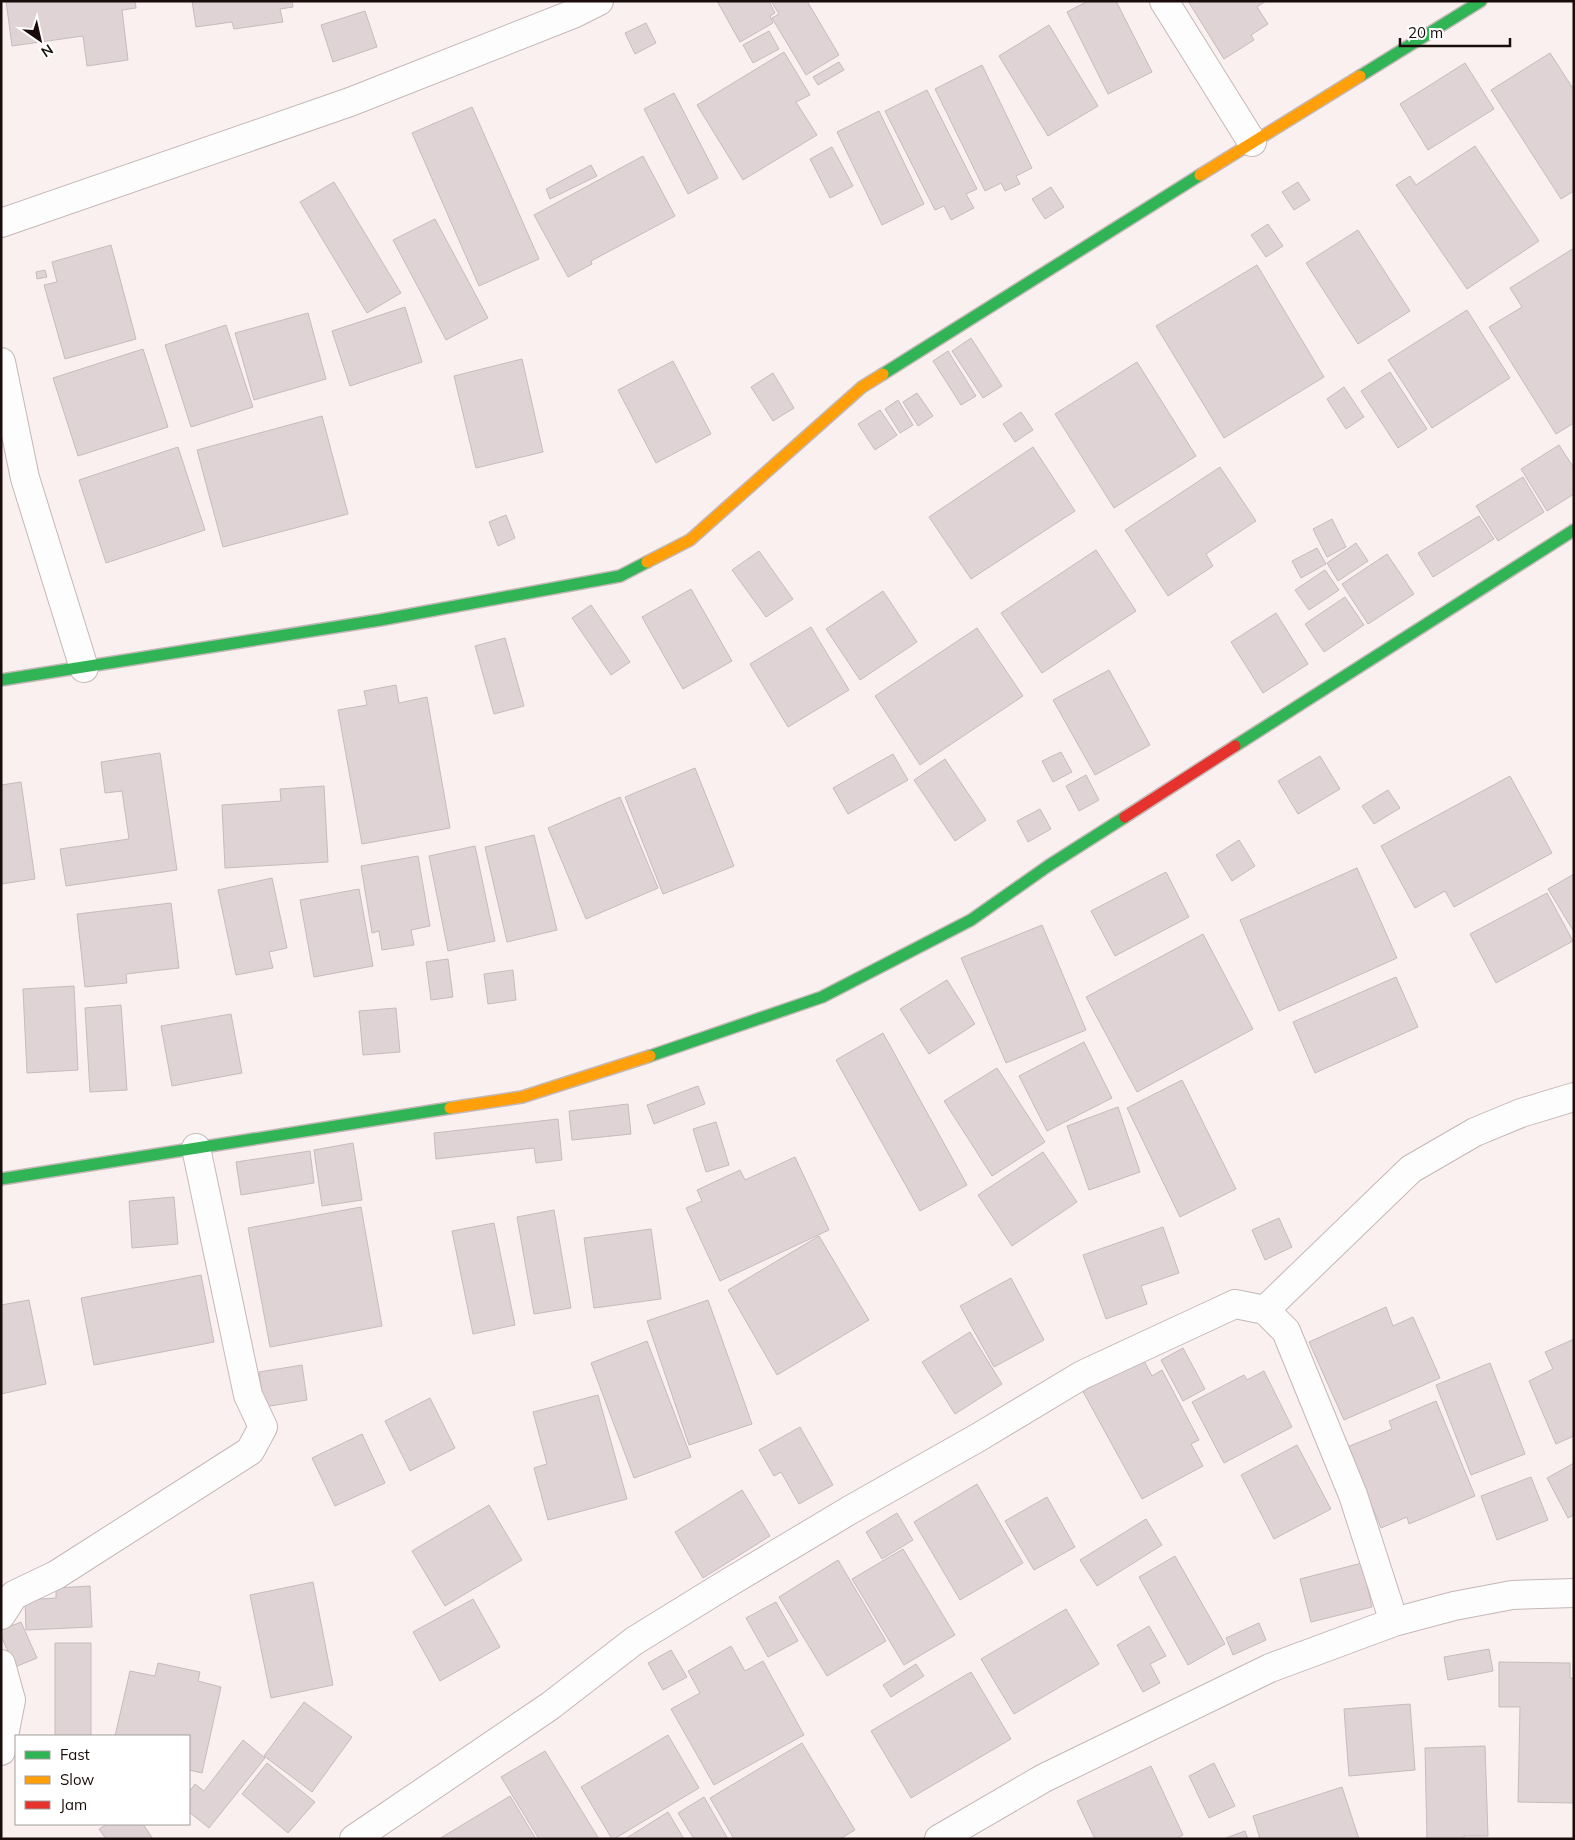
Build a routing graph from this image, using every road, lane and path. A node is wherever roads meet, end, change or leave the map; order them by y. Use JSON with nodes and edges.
{"nodes":[{"id":1,"x":599,"y":1,"type":"edge"},
{"id":2,"x":1164,"y":1,"type":"edge"},
{"id":3,"x":1481,"y":1,"type":"edge"},
{"id":4,"x":1252,"y":142,"type":"junction"},
{"id":5,"x":1,"y":223,"type":"edge"},
{"id":6,"x":1,"y":362,"type":"edge"},
{"id":7,"x":1574,"y":530,"type":"edge"},
{"id":8,"x":84,"y":668,"type":"junction"},
{"id":9,"x":1,"y":680,"type":"edge"},
{"id":10,"x":1574,"y":1097,"type":"edge"},
{"id":11,"x":196,"y":1148,"type":"junction"},
{"id":12,"x":1,"y":1179,"type":"edge"},
{"id":13,"x":1265,"y":1310,"type":"junction"},
{"id":14,"x":1574,"y":1594,"type":"edge"},
{"id":15,"x":1,"y":1615,"type":"edge"},
{"id":16,"x":1394,"y":1622,"type":"junction"},
{"id":17,"x":1,"y":1664,"type":"edge"},
{"id":18,"x":1,"y":1751,"type":"edge"},
{"id":19,"x":354,"y":1839,"type":"edge"},
{"id":20,"x":939,"y":1839,"type":"edge"}],
"edges":[{"from":1,"to":5,"type":"street"},
{"from":2,"to":4,"type":"street"},
{"from":3,"to":4,"type":"street"},
{"from":4,"to":8,"type":"street"},
{"from":6,"to":8,"type":"street"},
{"from":7,"to":11,"type":"street"},
{"from":8,"to":9,"type":"street"},
{"from":10,"to":13,"type":"street"},
{"from":11,"to":12,"type":"street"},
{"from":11,"to":15,"type":"street"},
{"from":13,"to":16,"type":"street"},
{"from":13,"to":19,"type":"street"},
{"from":14,"to":16,"type":"street"},
{"from":16,"to":20,"type":"street"},
{"from":17,"to":18,"type":"street"}]}
